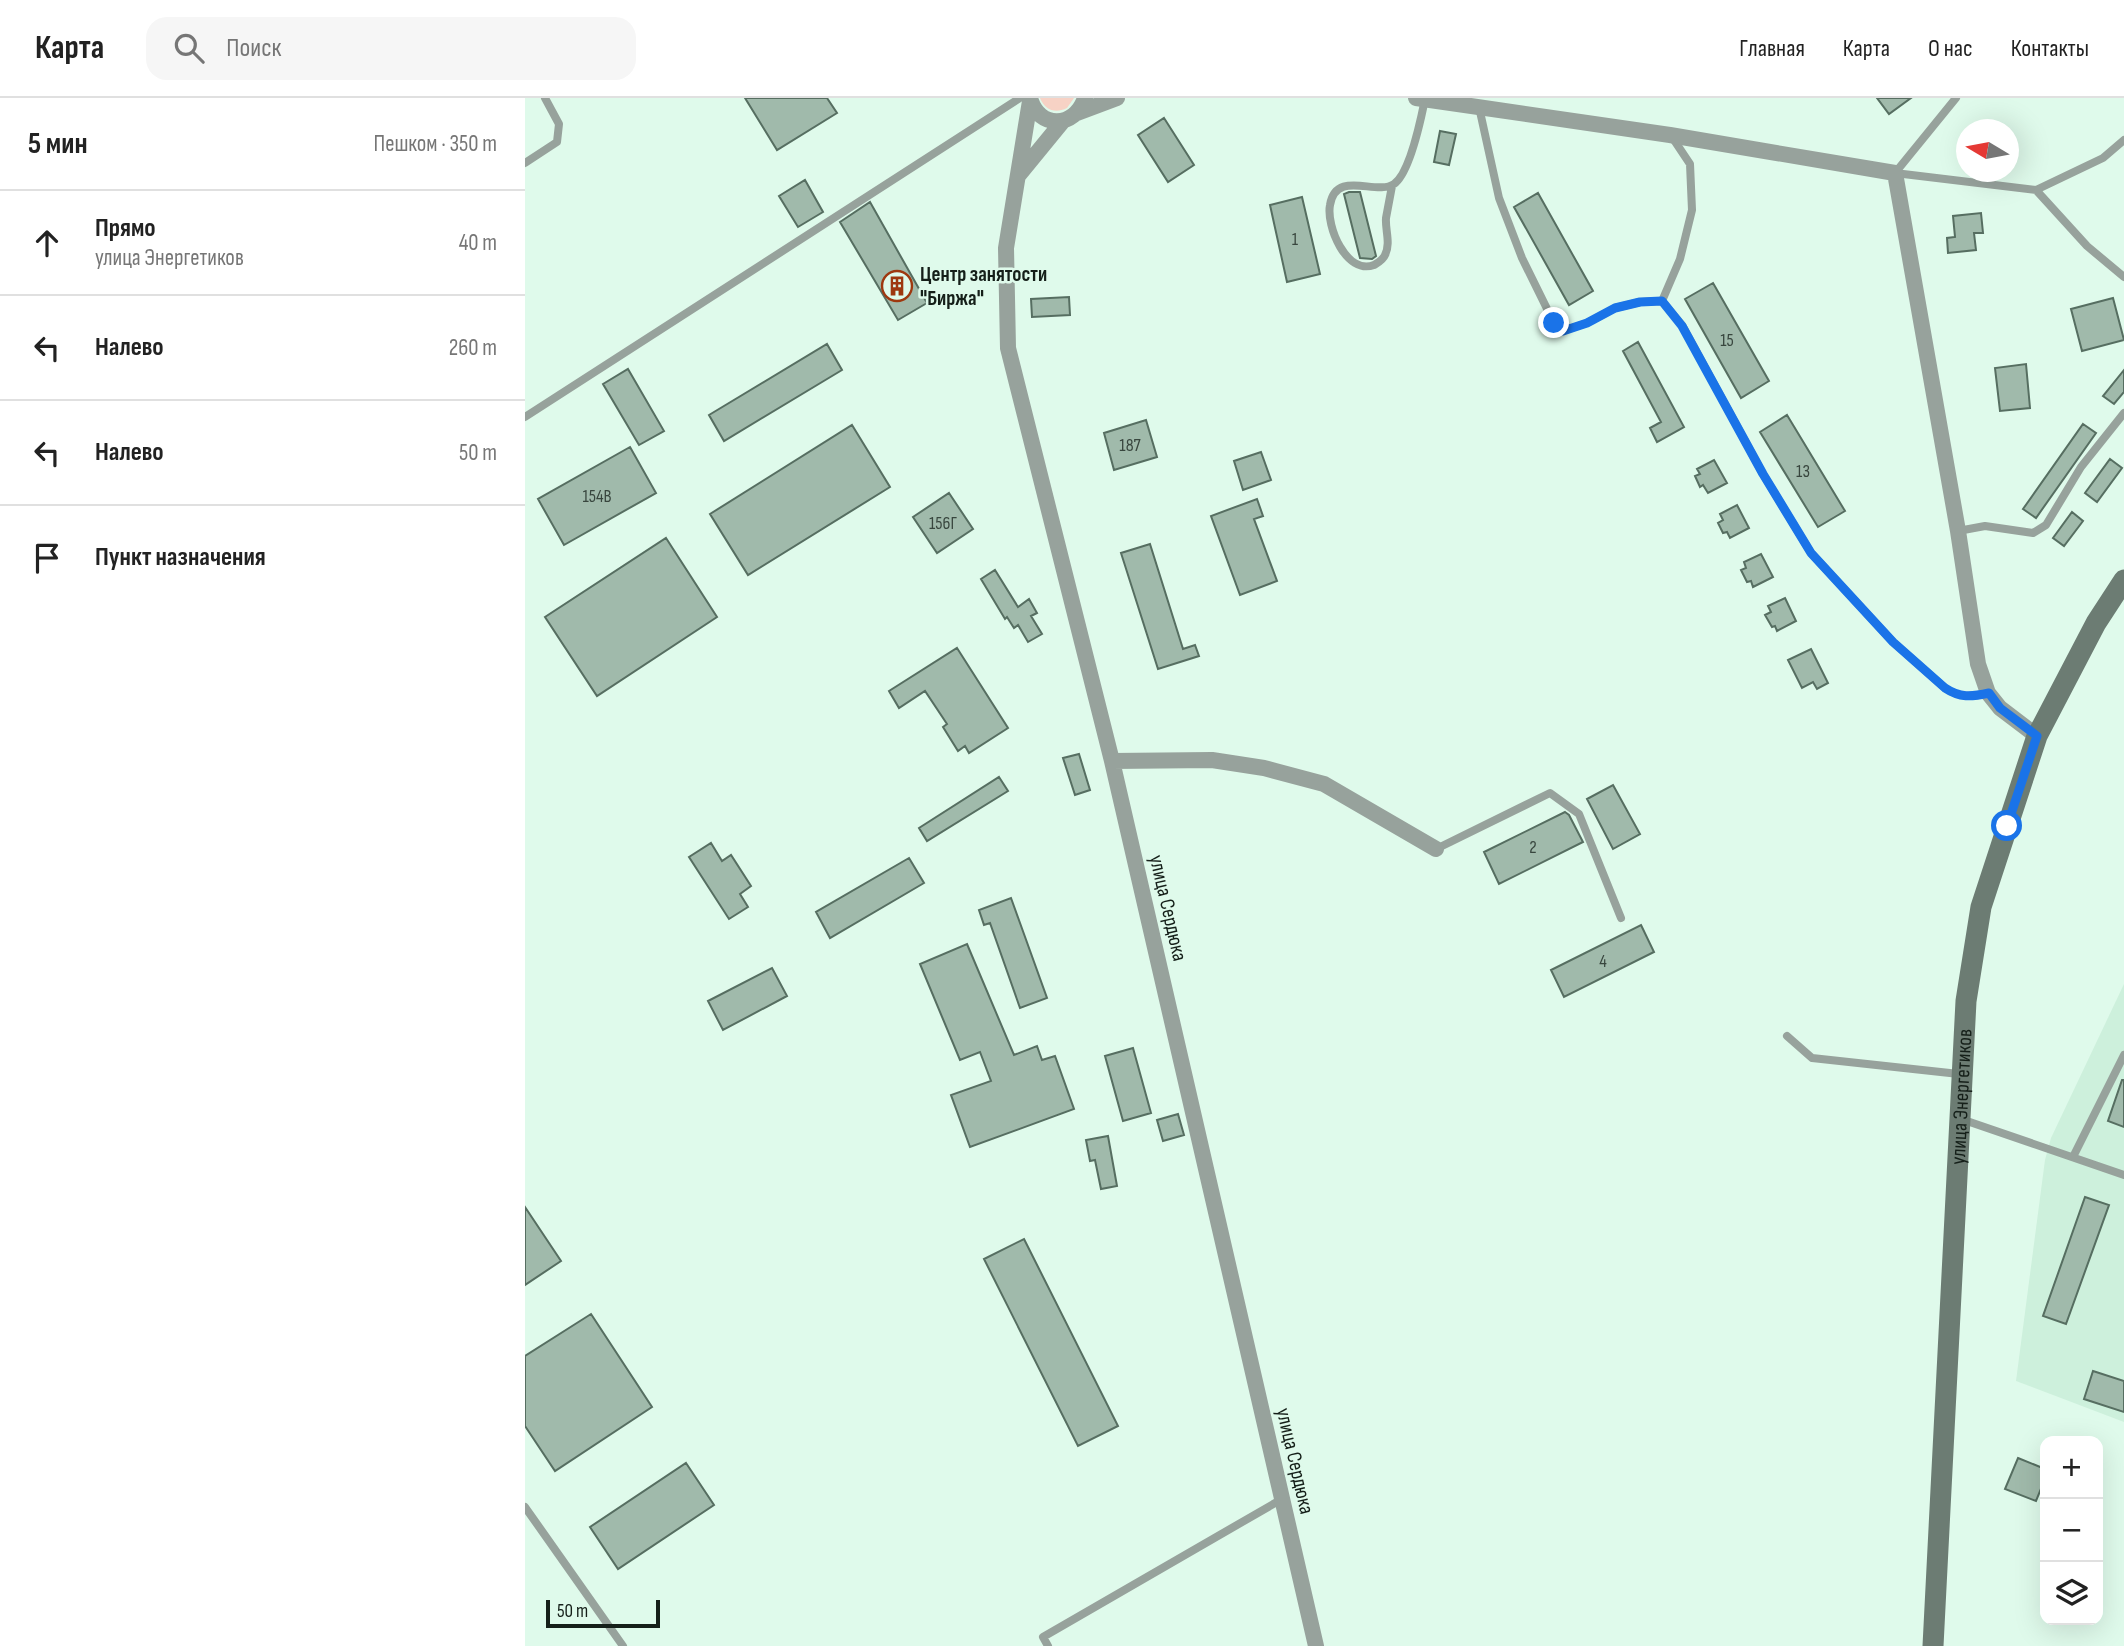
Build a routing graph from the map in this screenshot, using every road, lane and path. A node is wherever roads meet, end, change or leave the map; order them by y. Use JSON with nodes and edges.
{"nodes":[{"id":1,"x":545,"y":98,"type":"edge"},
{"id":2,"x":1085,"y":98,"type":"edge"},
{"id":3,"x":1117,"y":98,"type":"edge"},
{"id":4,"x":1956,"y":98,"type":"edge"},
{"id":5,"x":1027,"y":99,"type":"edge"},
{"id":6,"x":1420,"y":99,"type":"edge"},
{"id":7,"x":1478,"y":102,"type":"edge"},
{"id":8,"x":1070,"y":117,"type":"junction"},
{"id":9,"x":1670,"y":135,"type":"junction"},
{"id":10,"x":2124,"y":140,"type":"edge"},
{"id":11,"x":525,"y":163,"type":"edge"},
{"id":12,"x":1895,"y":173,"type":"junction"},
{"id":13,"x":1017,"y":178,"type":"junction"},
{"id":14,"x":1392,"y":186,"type":"junction"},
{"id":15,"x":2036,"y":190,"type":"junction"},
{"id":16,"x":2124,"y":277,"type":"edge"},
{"id":17,"x":1662,"y":301,"type":"junction"},
{"id":18,"x":2124,"y":413,"type":"edge"},
{"id":19,"x":525,"y":417,"type":"edge"},
{"id":20,"x":1958,"y":531,"type":"junction"},
{"id":21,"x":2124,"y":580,"type":"edge"},
{"id":22,"x":1989,"y":693,"type":"junction"},
{"id":23,"x":2037,"y":736,"type":"junction"},
{"id":24,"x":1112,"y":761,"type":"junction"},
{"id":25,"x":1436,"y":849,"type":"joint"},
{"id":26,"x":1621,"y":918,"type":"dead end"},
{"id":27,"x":1787,"y":1036,"type":"dead end"},
{"id":28,"x":2124,"y":1055,"type":"edge"},
{"id":29,"x":1962,"y":1074,"type":"junction"},
{"id":30,"x":1960,"y":1119,"type":"junction"},
{"id":31,"x":2073,"y":1157,"type":"junction"},
{"id":32,"x":2124,"y":1175,"type":"edge"},
{"id":33,"x":1282,"y":1499,"type":"junction"},
{"id":34,"x":525,"y":1507,"type":"edge"},
{"id":35,"x":623,"y":1646,"type":"edge"},
{"id":36,"x":1048,"y":1646,"type":"edge"},
{"id":37,"x":1316,"y":1646,"type":"edge"},
{"id":38,"x":1933,"y":1646,"type":"edge"}],
"edges":[{"from":1,"to":11,"type":"lane"},
{"from":2,"to":8,"type":"street"},
{"from":3,"to":8,"type":"street"},
{"from":4,"to":12,"type":"lane"},
{"from":5,"to":8,"type":"street"},
{"from":5,"to":13,"type":"street","name":"улица Сердюка"},
{"from":5,"to":19,"type":"lane"},
{"from":6,"to":7,"type":"street"},
{"from":6,"to":14,"type":"lane"},
{"from":7,"to":9,"type":"street"},
{"from":7,"to":17,"type":"lane"},
{"from":8,"to":13,"type":"street"},
{"from":9,"to":12,"type":"street"},
{"from":9,"to":17,"type":"lane"},
{"from":10,"to":15,"type":"lane"},
{"from":12,"to":15,"type":"lane"},
{"from":12,"to":20,"type":"street"},
{"from":13,"to":24,"type":"street","name":"улица Сердюка"},
{"from":14,"to":14,"type":"lane"},
{"from":15,"to":16,"type":"lane"},
{"from":17,"to":22,"type":"lane"},
{"from":18,"to":20,"type":"lane"},
{"from":20,"to":22,"type":"street"},
{"from":21,"to":23,"type":"main road","name":"улица Энергетиков"},
{"from":22,"to":23,"type":"street"},
{"from":23,"to":29,"type":"main road","name":"улица Энергетиков"},
{"from":24,"to":25,"type":"street"},
{"from":24,"to":33,"type":"street","name":"улица Сердюка"},
{"from":25,"to":26,"type":"lane"},
{"from":27,"to":29,"type":"lane"},
{"from":28,"to":31,"type":"lane"},
{"from":29,"to":30,"type":"main road","name":"улица Энергетиков"},
{"from":30,"to":31,"type":"lane"},
{"from":30,"to":38,"type":"main road","name":"улица Энергетиков"},
{"from":31,"to":32,"type":"lane"},
{"from":33,"to":36,"type":"lane"},
{"from":33,"to":37,"type":"street","name":"улица Сердюка"},
{"from":34,"to":35,"type":"lane"}]}
